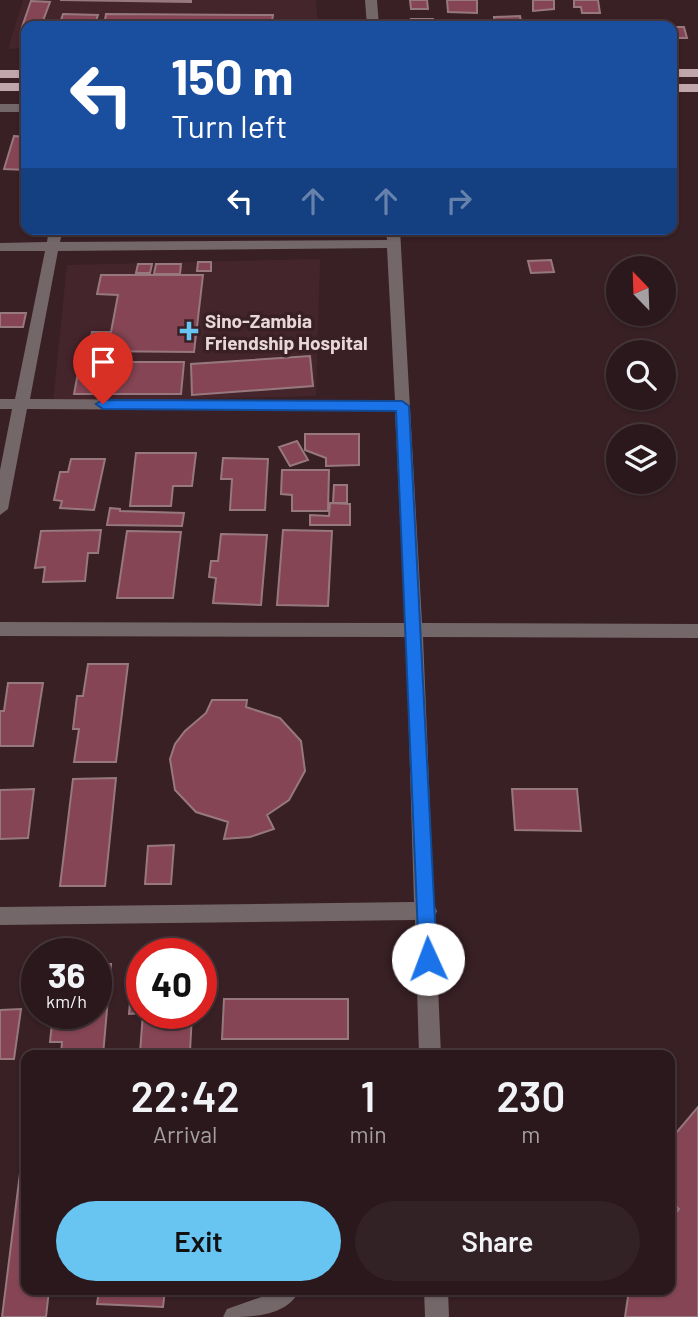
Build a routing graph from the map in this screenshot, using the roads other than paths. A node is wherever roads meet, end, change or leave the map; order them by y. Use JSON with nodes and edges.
{"nodes":[{"id":1,"x":371,"y":0,"type":"edge"},
{"id":2,"x":373,"y":21,"type":"edge"},
{"id":3,"x":677,"y":73,"type":"edge"},
{"id":4,"x":698,"y":73,"type":"edge"},
{"id":5,"x":0,"y":74,"type":"edge"},
{"id":6,"x":21,"y":74,"type":"edge"},
{"id":7,"x":0,"y":87,"type":"edge"},
{"id":8,"x":21,"y":87,"type":"edge"},
{"id":9,"x":677,"y":88,"type":"edge"},
{"id":10,"x":698,"y":88,"type":"edge"},
{"id":11,"x":0,"y":108,"type":"edge"},
{"id":12,"x":21,"y":108,"type":"edge"},
{"id":13,"x":54,"y":235,"type":"edge"},
{"id":14,"x":394,"y":237,"type":"edge"},
{"id":15,"x":0,"y":247,"type":"edge"},
{"id":16,"x":52,"y":247,"type":"junction"},
{"id":17,"x":0,"y":404,"type":"edge"},
{"id":18,"x":21,"y":404,"type":"junction"},
{"id":19,"x":402,"y":406,"type":"junction"},
{"id":20,"x":0,"y":509,"type":"edge"},
{"id":21,"x":0,"y":629,"type":"edge"},
{"id":22,"x":414,"y":629,"type":"junction"},
{"id":23,"x":698,"y":631,"type":"edge"},
{"id":24,"x":427,"y":911,"type":"junction"},
{"id":25,"x":0,"y":916,"type":"edge"},
{"id":26,"x":430,"y":1050,"type":"edge"},
{"id":27,"x":283,"y":1295,"type":"edge"},
{"id":28,"x":436,"y":1295,"type":"edge"},
{"id":29,"x":235,"y":1317,"type":"edge"},
{"id":30,"x":437,"y":1317,"type":"edge"}],
"edges":[{"from":1,"to":2,"type":"street"},
{"from":3,"to":4,"type":"main road"},
{"from":5,"to":6,"type":"main road"},
{"from":7,"to":8,"type":"main road"},
{"from":9,"to":10,"type":"main road"},
{"from":11,"to":12,"type":"street"},
{"from":13,"to":16,"type":"street"},
{"from":14,"to":16,"type":"street"},
{"from":14,"to":19,"type":"street"},
{"from":15,"to":16,"type":"street"},
{"from":16,"to":18,"type":"street"},
{"from":17,"to":18,"type":"street"},
{"from":18,"to":19,"type":"street"},
{"from":18,"to":20,"type":"street"},
{"from":19,"to":22,"type":"street"},
{"from":21,"to":22,"type":"street"},
{"from":22,"to":23,"type":"street"},
{"from":22,"to":24,"type":"street"},
{"from":24,"to":25,"type":"street"},
{"from":24,"to":26,"type":"street"},
{"from":27,"to":29,"type":"street"},
{"from":28,"to":30,"type":"street"}]}
